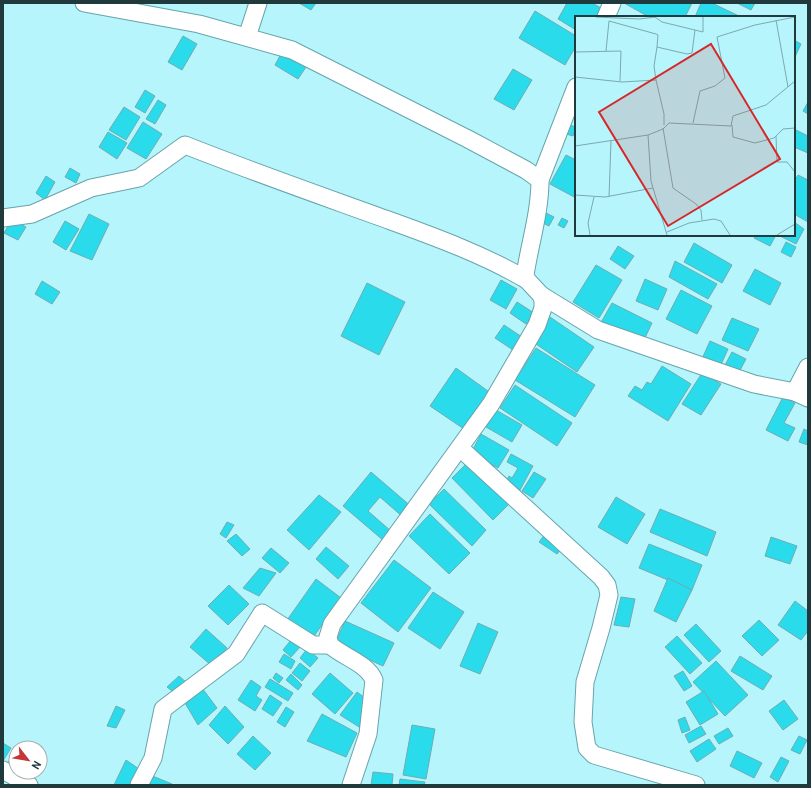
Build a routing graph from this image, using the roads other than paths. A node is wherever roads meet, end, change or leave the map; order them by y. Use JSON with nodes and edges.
{"nodes":[{"id":1,"x":84,"y":3,"type":"edge"},
{"id":2,"x":258,"y":3,"type":"edge"},
{"id":3,"x":612,"y":3,"type":"edge"},
{"id":4,"x":606,"y":16,"type":"edge"},
{"id":5,"x":246,"y":37,"type":"junction"},
{"id":6,"x":575,"y":90,"type":"edge"},
{"id":7,"x":540,"y":180,"type":"junction"},
{"id":8,"x":3,"y":218,"type":"edge"},
{"id":9,"x":527,"y":280,"type":"junction"},
{"id":10,"x":541,"y":295,"type":"junction"},
{"id":11,"x":808,"y":367,"type":"edge"},
{"id":12,"x":801,"y":395,"type":"edge"},
{"id":13,"x":460,"y":448,"type":"junction"},
{"id":14,"x":330,"y":644,"type":"junction"},
{"id":15,"x":3,"y":770,"type":"edge"},
{"id":16,"x":29,"y":785,"type":"edge"},
{"id":17,"x":139,"y":785,"type":"edge"},
{"id":18,"x":351,"y":785,"type":"edge"},
{"id":19,"x":696,"y":785,"type":"edge"}],
"edges":[{"from":1,"to":5,"type":"street"},
{"from":2,"to":5,"type":"street"},
{"from":3,"to":4,"type":"street"},
{"from":5,"to":7,"type":"street"},
{"from":6,"to":7,"type":"street"},
{"from":7,"to":9,"type":"street"},
{"from":8,"to":9,"type":"street"},
{"from":9,"to":10,"type":"street"},
{"from":10,"to":12,"type":"street"},
{"from":10,"to":13,"type":"street"},
{"from":11,"to":12,"type":"street"},
{"from":13,"to":14,"type":"street"},
{"from":13,"to":19,"type":"street"},
{"from":14,"to":17,"type":"street"},
{"from":14,"to":18,"type":"street"},
{"from":15,"to":16,"type":"street"}]}
